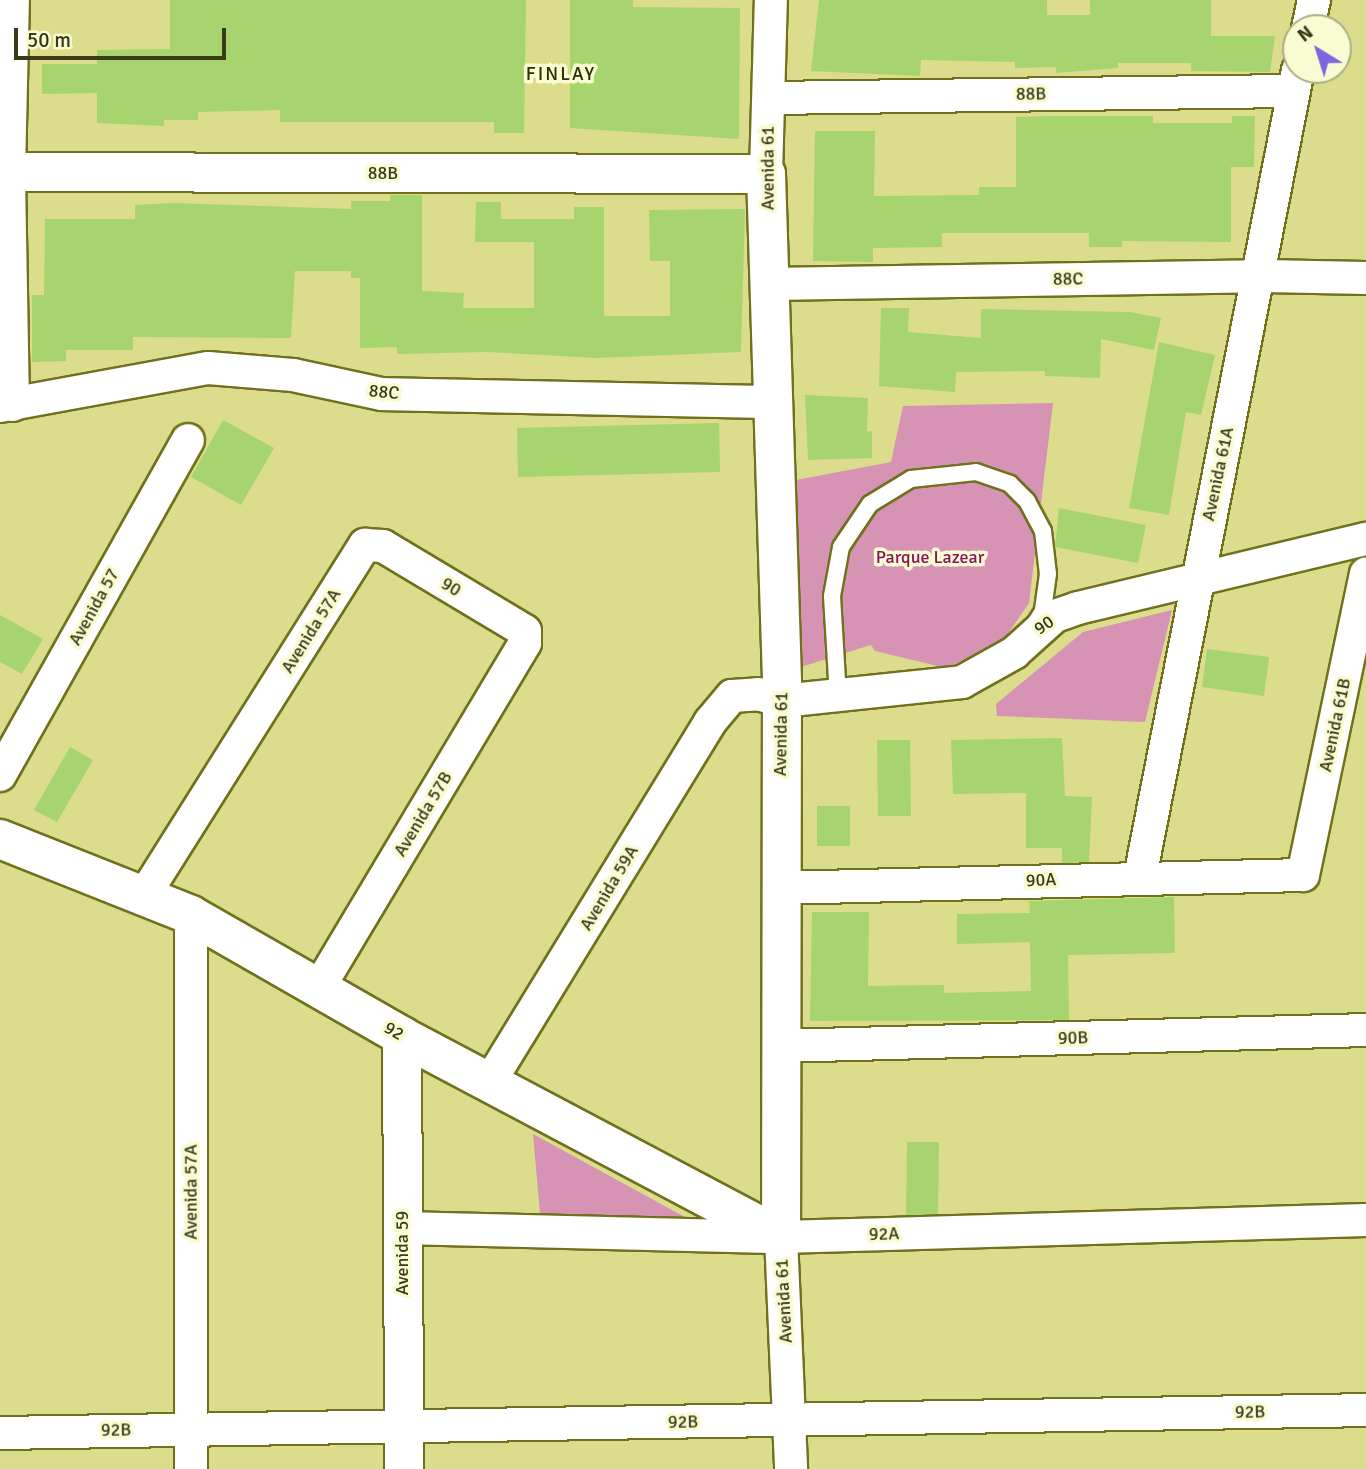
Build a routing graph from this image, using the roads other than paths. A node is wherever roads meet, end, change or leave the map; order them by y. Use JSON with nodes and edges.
{"nodes":[{"id":1,"x":13,"y":0,"type":"edge"},
{"id":2,"x":771,"y":0,"type":"edge"},
{"id":3,"x":1282,"y":80,"type":"edge"},
{"id":4,"x":1295,"y":84,"type":"edge"},
{"id":5,"x":769,"y":98,"type":"junction"},
{"id":6,"x":4,"y":172,"type":"edge"},
{"id":7,"x":766,"y":174,"type":"junction"},
{"id":8,"x":1258,"y":276,"type":"junction"},
{"id":9,"x":1366,"y":278,"type":"edge"},
{"id":10,"x":770,"y":284,"type":"junction"},
{"id":11,"x":773,"y":402,"type":"junction"},
{"id":12,"x":6,"y":406,"type":"edge"},
{"id":13,"x":187,"y":440,"type":"dead end"},
{"id":14,"x":1366,"y":539,"type":"edge"},
{"id":15,"x":365,"y":545,"type":"joint"},
{"id":16,"x":1366,"y":574,"type":"edge"},
{"id":17,"x":1196,"y":579,"type":"junction"},
{"id":18,"x":1031,"y":633,"type":"junction"},
{"id":19,"x":525,"y":643,"type":"joint"},
{"id":20,"x":732,"y":696,"type":"joint"},
{"id":21,"x":838,"y":697,"type":"junction"},
{"id":22,"x":782,"y":701,"type":"junction"},
{"id":23,"x":0,"y":775,"type":"edge"},
{"id":24,"x":0,"y":839,"type":"edge"},
{"id":25,"x":1303,"y":875,"type":"joint"},
{"id":26,"x":1140,"y":877,"type":"junction"},
{"id":27,"x":779,"y":888,"type":"junction"},
{"id":28,"x":145,"y":894,"type":"junction"},
{"id":29,"x":191,"y":915,"type":"junction"},
{"id":30,"x":320,"y":986,"type":"junction"},
{"id":31,"x":1366,"y":1030,"type":"edge"},
{"id":32,"x":402,"y":1036,"type":"junction"},
{"id":33,"x":780,"y":1046,"type":"junction"},
{"id":34,"x":489,"y":1083,"type":"junction"},
{"id":35,"x":1366,"y":1220,"type":"edge"},
{"id":36,"x":402,"y":1228,"type":"junction"},
{"id":37,"x":782,"y":1237,"type":"junction"},
{"id":38,"x":1366,"y":1410,"type":"edge"},
{"id":39,"x":790,"y":1420,"type":"junction"},
{"id":40,"x":404,"y":1427,"type":"junction"},
{"id":41,"x":190,"y":1428,"type":"junction"},
{"id":42,"x":0,"y":1433,"type":"edge"},
{"id":43,"x":191,"y":1469,"type":"edge"},
{"id":44,"x":404,"y":1469,"type":"edge"},
{"id":45,"x":790,"y":1469,"type":"edge"}],
"edges":[{"from":1,"to":6,"type":"street"},
{"from":2,"to":5,"type":"street","name":"Avenida 61"},
{"from":3,"to":5,"type":"street","name":"88B"},
{"from":4,"to":8,"type":"street","name":"Avenida 61A"},
{"from":5,"to":7,"type":"street","name":"Avenida 61"},
{"from":6,"to":7,"type":"street","name":"88B"},
{"from":6,"to":12,"type":"street"},
{"from":7,"to":10,"type":"street","name":"Avenida 61"},
{"from":8,"to":9,"type":"street","name":"88C"},
{"from":8,"to":10,"type":"street","name":"88C"},
{"from":8,"to":17,"type":"street","name":"Avenida 61A"},
{"from":10,"to":11,"type":"street","name":"Avenida 61"},
{"from":11,"to":12,"type":"street","name":"88C"},
{"from":11,"to":22,"type":"street","name":"Avenida 61"},
{"from":13,"to":23,"type":"street","name":"Avenida 57"},
{"from":14,"to":17,"type":"street","name":"90"},
{"from":15,"to":19,"type":"street","name":"90"},
{"from":15,"to":28,"type":"street","name":"Avenida 57A"},
{"from":16,"to":25,"type":"street","name":"Avenida 61B"},
{"from":17,"to":18,"type":"street","name":"90"},
{"from":17,"to":26,"type":"street","name":"Avenida 61A"},
{"from":18,"to":21,"type":"street","name":"90"},
{"from":18,"to":21,"type":"lane"},
{"from":19,"to":30,"type":"street","name":"Avenida 57B"},
{"from":20,"to":22,"type":"street","name":"90"},
{"from":20,"to":34,"type":"street","name":"Avenida 59A"},
{"from":21,"to":22,"type":"street","name":"90"},
{"from":22,"to":27,"type":"street","name":"Avenida 61"},
{"from":24,"to":28,"type":"street","name":"92"},
{"from":25,"to":26,"type":"street","name":"90A"},
{"from":26,"to":27,"type":"street","name":"90A"},
{"from":27,"to":33,"type":"street","name":"Avenida 61"},
{"from":28,"to":29,"type":"street","name":"92"},
{"from":29,"to":30,"type":"street","name":"92"},
{"from":29,"to":41,"type":"street","name":"Avenida 57A"},
{"from":30,"to":32,"type":"street","name":"92"},
{"from":31,"to":33,"type":"street","name":"90B"},
{"from":32,"to":34,"type":"street","name":"92"},
{"from":32,"to":36,"type":"street","name":"Avenida 59"},
{"from":33,"to":37,"type":"street","name":"Avenida 61"},
{"from":34,"to":37,"type":"street","name":"92"},
{"from":35,"to":37,"type":"street","name":"92A"},
{"from":36,"to":37,"type":"street","name":"92A"},
{"from":36,"to":40,"type":"street","name":"Avenida 59"},
{"from":37,"to":39,"type":"street","name":"Avenida 61"},
{"from":38,"to":39,"type":"street","name":"92B"},
{"from":39,"to":40,"type":"street","name":"92B"},
{"from":39,"to":45,"type":"street","name":"Avenida 61"},
{"from":40,"to":41,"type":"street","name":"92B"},
{"from":40,"to":44,"type":"street","name":"Avenida 59"},
{"from":41,"to":42,"type":"street","name":"92B"},
{"from":41,"to":43,"type":"street","name":"Avenida 57A"}]}
